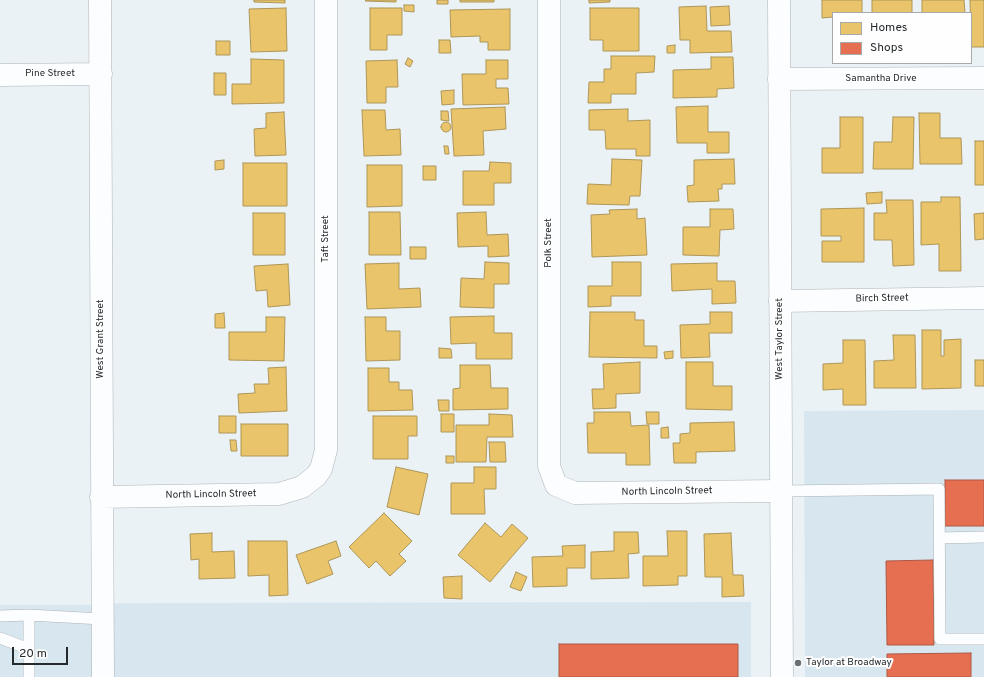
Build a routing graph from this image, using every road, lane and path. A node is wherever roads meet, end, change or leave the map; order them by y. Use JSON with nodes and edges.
{"nodes":[{"id":1,"x":100,"y":0,"type":"edge"},
{"id":2,"x":326,"y":0,"type":"edge"},
{"id":3,"x":549,"y":0,"type":"edge"},
{"id":4,"x":778,"y":0,"type":"edge"},
{"id":5,"x":100,"y":74,"type":"junction"},
{"id":6,"x":0,"y":75,"type":"edge"},
{"id":7,"x":984,"y":78,"type":"edge"},
{"id":8,"x":779,"y":79,"type":"junction"},
{"id":9,"x":984,"y":298,"type":"edge"},
{"id":10,"x":780,"y":301,"type":"junction"},
{"id":11,"x":316,"y":476,"type":"joint"},
{"id":12,"x":556,"y":485,"type":"joint"},
{"id":13,"x":780,"y":491,"type":"junction"},
{"id":14,"x":101,"y":497,"type":"junction"},
{"id":15,"x":984,"y":537,"type":"edge"},
{"id":16,"x":940,"y":538,"type":"junction"},
{"id":17,"x":29,"y":615,"type":"junction"},
{"id":18,"x":0,"y":616,"type":"edge"},
{"id":19,"x":102,"y":619,"type":"junction"},
{"id":20,"x":0,"y":638,"type":"edge"},
{"id":21,"x":984,"y":639,"type":"edge"},
{"id":22,"x":29,"y":649,"type":"junction"},
{"id":23,"x":29,"y":677,"type":"edge"},
{"id":24,"x":103,"y":677,"type":"edge"},
{"id":25,"x":782,"y":677,"type":"edge"}],
"edges":[{"from":1,"to":5,"type":"street","name":"West Grant Street"},
{"from":2,"to":11,"type":"street","name":"Taft Street"},
{"from":3,"to":12,"type":"street","name":"Polk Street"},
{"from":4,"to":8,"type":"street","name":"West Taylor Street"},
{"from":5,"to":6,"type":"street","name":"Pine Street"},
{"from":5,"to":14,"type":"street","name":"West Grant Street"},
{"from":7,"to":8,"type":"street","name":"Samantha Drive"},
{"from":8,"to":10,"type":"street","name":"West Taylor Street"},
{"from":9,"to":10,"type":"street","name":"Birch Street"},
{"from":10,"to":13,"type":"street","name":"West Taylor Street"},
{"from":11,"to":14,"type":"street","name":"North Lincoln Street"},
{"from":12,"to":13,"type":"street","name":"North Lincoln Street"},
{"from":13,"to":16,"type":"lane"},
{"from":13,"to":25,"type":"street","name":"West Taylor Street"},
{"from":14,"to":19,"type":"street","name":"West Grant Street"},
{"from":15,"to":16,"type":"lane"},
{"from":16,"to":21,"type":"lane"},
{"from":17,"to":18,"type":"lane"},
{"from":17,"to":19,"type":"lane"},
{"from":17,"to":22,"type":"lane"},
{"from":19,"to":24,"type":"street","name":"West Grant Street"},
{"from":20,"to":22,"type":"lane"},
{"from":22,"to":23,"type":"lane"}]}
